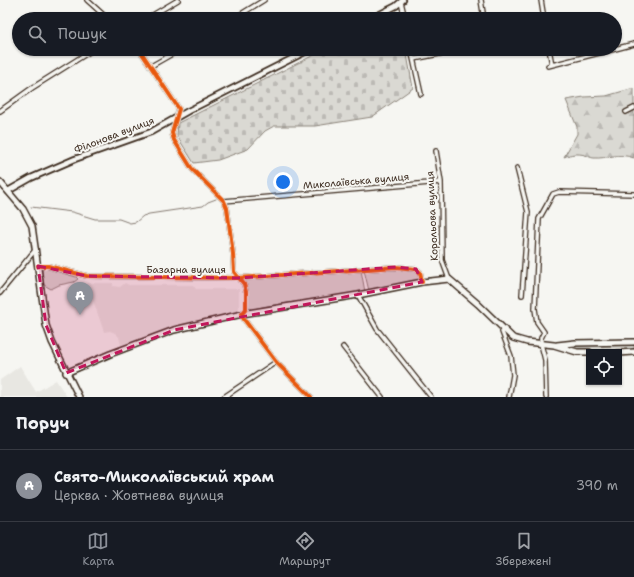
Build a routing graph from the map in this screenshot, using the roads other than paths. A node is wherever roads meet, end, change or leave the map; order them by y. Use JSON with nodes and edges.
{"nodes":[{"id":1,"x":87,"y":0,"type":"edge"},
{"id":2,"x":178,"y":0,"type":"edge"},
{"id":3,"x":264,"y":0,"type":"edge"},
{"id":4,"x":481,"y":0,"type":"edge"},
{"id":5,"x":541,"y":0,"type":"edge"},
{"id":6,"x":402,"y":1,"type":"edge"},
{"id":7,"x":100,"y":12,"type":"edge"},
{"id":8,"x":158,"y":12,"type":"edge"},
{"id":9,"x":244,"y":12,"type":"edge"},
{"id":10,"x":382,"y":12,"type":"edge"},
{"id":11,"x":404,"y":12,"type":"edge"},
{"id":12,"x":483,"y":12,"type":"edge"},
{"id":13,"x":543,"y":12,"type":"edge"},
{"id":14,"x":634,"y":44,"type":"edge"},
{"id":15,"x":622,"y":47,"type":"edge"},
{"id":16,"x":83,"y":56,"type":"edge"},
{"id":17,"x":144,"y":56,"type":"edge"},
{"id":18,"x":169,"y":56,"type":"edge"},
{"id":19,"x":297,"y":56,"type":"edge"},
{"id":20,"x":413,"y":56,"type":"edge"},
{"id":21,"x":429,"y":56,"type":"edge"},
{"id":22,"x":550,"y":56,"type":"edge"},
{"id":23,"x":588,"y":56,"type":"edge"},
{"id":24,"x":414,"y":59,"type":"junction"},
{"id":25,"x":151,"y":66,"type":"junction"},
{"id":26,"x":422,"y":94,"type":"dead end"},
{"id":27,"x":634,"y":108,"type":"edge"},
{"id":28,"x":0,"y":111,"type":"edge"},
{"id":29,"x":626,"y":112,"type":"dead end"},
{"id":30,"x":175,"y":119,"type":"junction"},
{"id":31,"x":436,"y":151,"type":"dead end"},
{"id":32,"x":517,"y":168,"type":"dead end"},
{"id":33,"x":0,"y":182,"type":"edge"},
{"id":34,"x":441,"y":182,"type":"junction"},
{"id":35,"x":8,"y":191,"type":"junction"},
{"id":36,"x":634,"y":194,"type":"edge"},
{"id":37,"x":224,"y":201,"type":"junction"},
{"id":38,"x":36,"y":249,"type":"junction"},
{"id":39,"x":38,"y":266,"type":"junction"},
{"id":40,"x":238,"y":278,"type":"junction"},
{"id":41,"x":449,"y":279,"type":"junction"},
{"id":42,"x":422,"y":282,"type":"junction"},
{"id":43,"x":0,"y":293,"type":"edge"},
{"id":44,"x":358,"y":295,"type":"junction"},
{"id":45,"x":522,"y":295,"type":"dead end"},
{"id":46,"x":242,"y":314,"type":"junction"},
{"id":47,"x":504,"y":330,"type":"junction"},
{"id":48,"x":634,"y":342,"type":"edge"},
{"id":49,"x":541,"y":344,"type":"junction"},
{"id":50,"x":554,"y":345,"type":"junction"},
{"id":51,"x":343,"y":347,"type":"dead end"},
{"id":52,"x":586,"y":352,"type":"edge"},
{"id":53,"x":634,"y":352,"type":"edge"},
{"id":54,"x":622,"y":353,"type":"edge"},
{"id":55,"x":276,"y":362,"type":"junction"},
{"id":56,"x":66,"y":373,"type":"junction"},
{"id":57,"x":80,"y":397,"type":"edge"},
{"id":58,"x":224,"y":397,"type":"edge"},
{"id":59,"x":311,"y":397,"type":"edge"},
{"id":60,"x":382,"y":397,"type":"edge"},
{"id":61,"x":431,"y":397,"type":"edge"},
{"id":62,"x":509,"y":397,"type":"edge"},
{"id":63,"x":546,"y":397,"type":"edge"}],
"edges":[{"from":1,"to":7,"type":"street"},
{"from":2,"to":8,"type":"street"},
{"from":3,"to":9,"type":"street"},
{"from":4,"to":12,"type":"street"},
{"from":5,"to":13,"type":"street"},
{"from":6,"to":10,"type":"street"},
{"from":6,"to":11,"type":"street"},
{"from":14,"to":15,"type":"street"},
{"from":16,"to":28,"type":"street"},
{"from":17,"to":25,"type":"street"},
{"from":18,"to":25,"type":"street"},
{"from":19,"to":30,"type":"street","name":"Філонова вулиця"},
{"from":20,"to":24,"type":"street"},
{"from":21,"to":24,"type":"street"},
{"from":22,"to":23,"type":"street"},
{"from":24,"to":26,"type":"street"},
{"from":25,"to":30,"type":"street"},
{"from":27,"to":29,"type":"street"},
{"from":30,"to":35,"type":"street","name":"Філонова вулиця"},
{"from":30,"to":37,"type":"street"},
{"from":31,"to":34,"type":"street","name":"Корольова вулиця"},
{"from":32,"to":45,"type":"street"},
{"from":33,"to":35,"type":"main road"},
{"from":34,"to":37,"type":"street","name":"Миколаївська вулиця"},
{"from":34,"to":41,"type":"street","name":"Корольова вулиця"},
{"from":35,"to":38,"type":"main road"},
{"from":36,"to":49,"type":"street"},
{"from":37,"to":40,"type":"street"},
{"from":38,"to":39,"type":"main road"},
{"from":38,"to":43,"type":"street"},
{"from":39,"to":40,"type":"street","name":"Базарна вулиця"},
{"from":39,"to":56,"type":"main road"},
{"from":40,"to":42,"type":"street","name":"Базарна вулиця"},
{"from":40,"to":46,"type":"street"},
{"from":41,"to":42,"type":"main road"},
{"from":41,"to":47,"type":"main road","name":"Корольова вулиця"},
{"from":42,"to":44,"type":"main road"},
{"from":44,"to":46,"type":"main road"},
{"from":44,"to":61,"type":"street"},
{"from":46,"to":55,"type":"street"},
{"from":46,"to":56,"type":"main road"},
{"from":47,"to":49,"type":"main road","name":"Корольова вулиця"},
{"from":47,"to":62,"type":"street"},
{"from":48,"to":50,"type":"main road"},
{"from":49,"to":50,"type":"main road","name":"Корольова вулиця"},
{"from":49,"to":63,"type":"street"},
{"from":50,"to":52,"type":"main road"},
{"from":51,"to":60,"type":"street"},
{"from":53,"to":54,"type":"main road"},
{"from":55,"to":58,"type":"street"},
{"from":55,"to":59,"type":"street"},
{"from":56,"to":57,"type":"main road"}]}
